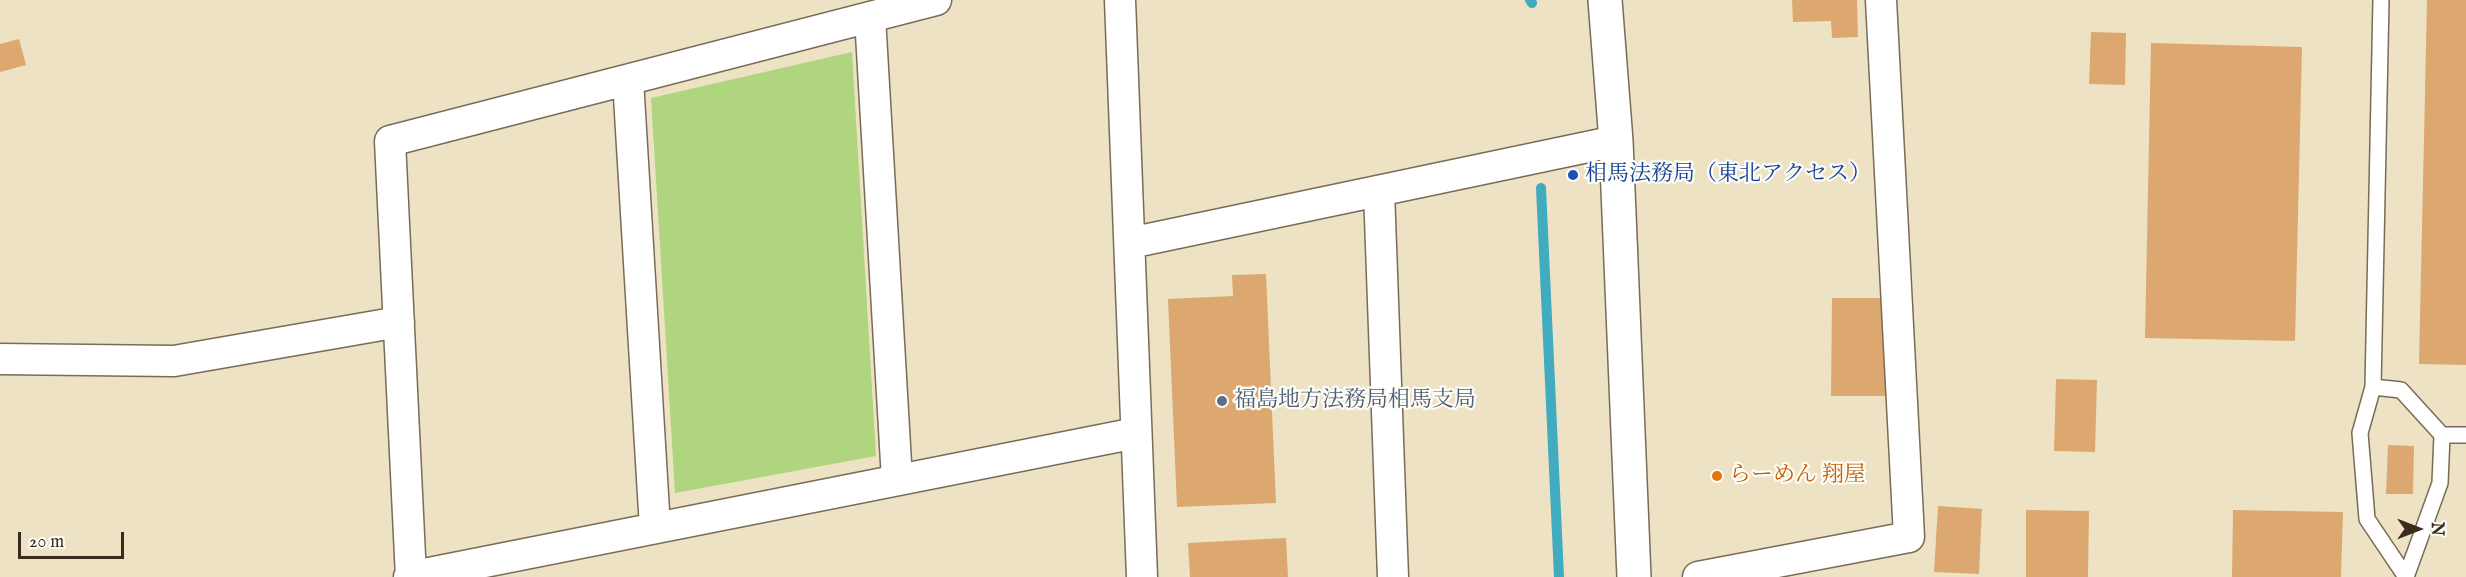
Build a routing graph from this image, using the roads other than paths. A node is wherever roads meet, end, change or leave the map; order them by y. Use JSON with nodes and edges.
{"nodes":[{"id":1,"x":936,"y":0,"type":"edge"},
{"id":2,"x":1120,"y":0,"type":"edge"},
{"id":3,"x":1605,"y":0,"type":"edge"},
{"id":4,"x":1881,"y":0,"type":"edge"},
{"id":5,"x":2381,"y":0,"type":"edge"},
{"id":6,"x":870,"y":17,"type":"junction"},
{"id":7,"x":628,"y":80,"type":"junction"},
{"id":8,"x":1616,"y":141,"type":"junction"},
{"id":9,"x":1379,"y":191,"type":"junction"},
{"id":10,"x":1130,"y":243,"type":"junction"},
{"id":11,"x":399,"y":322,"type":"junction"},
{"id":12,"x":0,"y":359,"type":"edge"},
{"id":13,"x":2373,"y":387,"type":"junction"},
{"id":14,"x":1136,"y":433,"type":"junction"},
{"id":15,"x":2442,"y":435,"type":"junction"},
{"id":16,"x":2466,"y":435,"type":"edge"},
{"id":17,"x":897,"y":480,"type":"junction"},
{"id":18,"x":655,"y":528,"type":"junction"},
{"id":19,"x":410,"y":577,"type":"edge"},
{"id":20,"x":1142,"y":577,"type":"edge"},
{"id":21,"x":1393,"y":577,"type":"edge"},
{"id":22,"x":1634,"y":577,"type":"edge"},
{"id":23,"x":1698,"y":577,"type":"edge"},
{"id":24,"x":2406,"y":577,"type":"edge"}],
"edges":[{"from":1,"to":6,"type":"street"},
{"from":2,"to":10,"type":"street"},
{"from":3,"to":8,"type":"street"},
{"from":4,"to":23,"type":"street"},
{"from":5,"to":13,"type":"lane"},
{"from":6,"to":7,"type":"street"},
{"from":6,"to":17,"type":"street"},
{"from":7,"to":11,"type":"street"},
{"from":7,"to":18,"type":"street"},
{"from":8,"to":9,"type":"street"},
{"from":8,"to":22,"type":"street"},
{"from":9,"to":10,"type":"street"},
{"from":9,"to":21,"type":"street"},
{"from":10,"to":14,"type":"street"},
{"from":11,"to":12,"type":"street"},
{"from":11,"to":19,"type":"street"},
{"from":13,"to":15,"type":"lane"},
{"from":13,"to":24,"type":"lane"},
{"from":14,"to":17,"type":"street"},
{"from":14,"to":20,"type":"street"},
{"from":15,"to":16,"type":"lane"},
{"from":15,"to":24,"type":"lane"},
{"from":17,"to":18,"type":"street"},
{"from":18,"to":19,"type":"street"}]}
